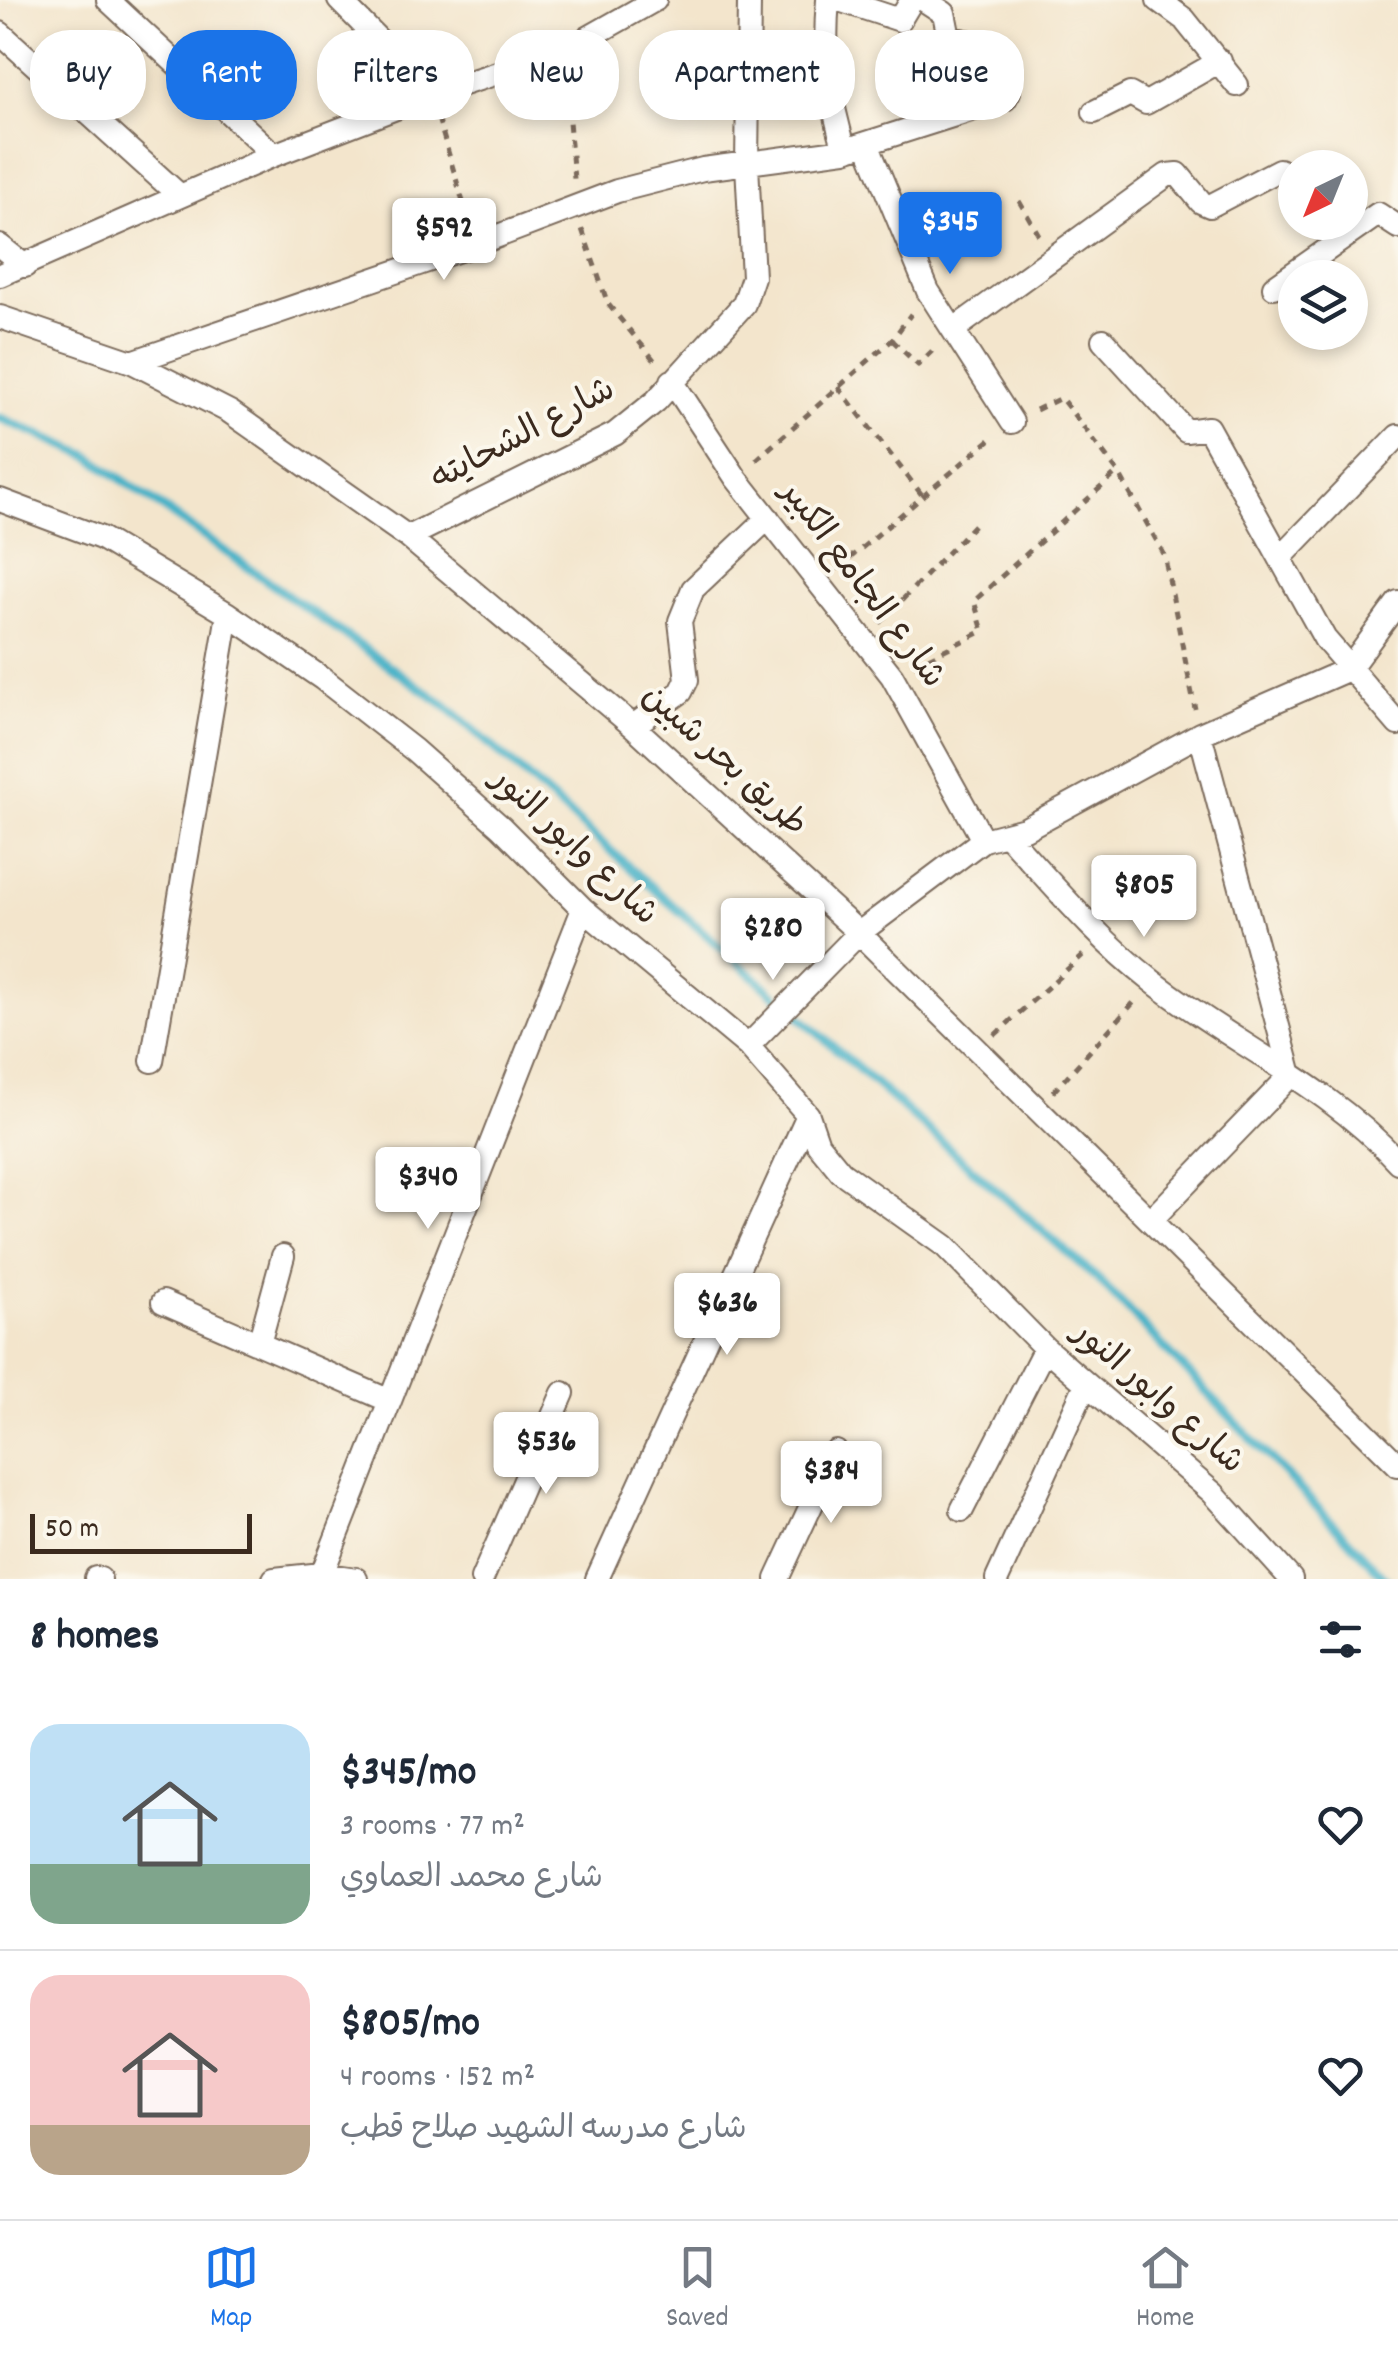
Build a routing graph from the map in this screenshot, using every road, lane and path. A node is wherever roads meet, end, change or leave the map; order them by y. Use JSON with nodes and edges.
{"nodes":[{"id":1,"x":108,"y":0,"type":"edge"},
{"id":2,"x":339,"y":0,"type":"edge"},
{"id":3,"x":655,"y":0,"type":"edge"},
{"id":4,"x":749,"y":0,"type":"edge"},
{"id":5,"x":828,"y":0,"type":"edge"},
{"id":6,"x":839,"y":0,"type":"edge"},
{"id":7,"x":912,"y":0,"type":"edge"},
{"id":8,"x":924,"y":0,"type":"edge"},
{"id":9,"x":1165,"y":2,"type":"edge"},
{"id":10,"x":369,"y":30,"type":"edge"},
{"id":11,"x":602,"y":30,"type":"edge"},
{"id":12,"x":0,"y":33,"type":"edge"},
{"id":13,"x":1220,"y":61,"type":"junction"},
{"id":14,"x":1237,"y":85,"type":"dead end"},
{"id":15,"x":1094,"y":112,"type":"dead end"},
{"id":16,"x":366,"y":120,"type":"edge"},
{"id":17,"x":440,"y":120,"type":"edge"},
{"id":18,"x":569,"y":120,"type":"edge"},
{"id":19,"x":856,"y":147,"type":"junction"},
{"id":20,"x":274,"y":156,"type":"junction"},
{"id":21,"x":747,"y":165,"type":"junction"},
{"id":22,"x":1278,"y":171,"type":"edge"},
{"id":23,"x":180,"y":196,"type":"junction"},
{"id":24,"x":1018,"y":201,"type":"dead end"},
{"id":25,"x":576,"y":206,"type":"junction"},
{"id":26,"x":1398,"y":227,"type":"edge"},
{"id":27,"x":477,"y":244,"type":"junction"},
{"id":28,"x":0,"y":246,"type":"edge"},
{"id":29,"x":1054,"y":259,"type":"junction"},
{"id":30,"x":25,"y":266,"type":"junction"},
{"id":31,"x":0,"y":276,"type":"edge"},
{"id":32,"x":1274,"y":287,"type":"dead end"},
{"id":33,"x":0,"y":317,"type":"edge"},
{"id":34,"x":953,"y":330,"type":"junction"},
{"id":35,"x":1103,"y":340,"type":"dead end"},
{"id":36,"x":132,"y":362,"type":"junction"},
{"id":37,"x":672,"y":382,"type":"junction"},
{"id":38,"x":838,"y":386,"type":"junction"},
{"id":39,"x":1012,"y":422,"type":"junction"},
{"id":40,"x":1398,"y":436,"type":"edge"},
{"id":41,"x":1118,"y":472,"type":"junction"},
{"id":42,"x":736,"y":478,"type":"junction"},
{"id":43,"x":922,"y":495,"type":"junction"},
{"id":44,"x":0,"y":500,"type":"edge"},
{"id":45,"x":768,"y":518,"type":"junction"},
{"id":46,"x":974,"y":525,"type":"dead end"},
{"id":47,"x":408,"y":537,"type":"junction"},
{"id":48,"x":1280,"y":558,"type":"junction"},
{"id":49,"x":820,"y":584,"type":"junction"},
{"id":50,"x":1398,"y":604,"type":"edge"},
{"id":51,"x":228,"y":614,"type":"junction"},
{"id":52,"x":864,"y":640,"type":"junction"},
{"id":53,"x":1349,"y":668,"type":"junction"},
{"id":54,"x":892,"y":676,"type":"junction"},
{"id":55,"x":1398,"y":724,"type":"edge"},
{"id":56,"x":633,"y":726,"type":"junction"},
{"id":57,"x":1200,"y":734,"type":"junction"},
{"id":58,"x":995,"y":837,"type":"junction"},
{"id":59,"x":583,"y":909,"type":"junction"},
{"id":60,"x":859,"y":933,"type":"junction"},
{"id":61,"x":1102,"y":938,"type":"junction"},
{"id":62,"x":1152,"y":982,"type":"junction"},
{"id":63,"x":748,"y":1046,"type":"junction"},
{"id":64,"x":978,"y":1051,"type":"junction"},
{"id":65,"x":152,"y":1061,"type":"dead end"},
{"id":66,"x":1291,"y":1076,"type":"junction"},
{"id":67,"x":1037,"y":1109,"type":"junction"},
{"id":68,"x":808,"y":1115,"type":"junction"},
{"id":69,"x":1398,"y":1162,"type":"edge"},
{"id":70,"x":1152,"y":1219,"type":"junction"},
{"id":71,"x":283,"y":1256,"type":"dead end"},
{"id":72,"x":163,"y":1302,"type":"dead end"},
{"id":73,"x":259,"y":1344,"type":"junction"},
{"id":74,"x":1045,"y":1348,"type":"junction"},
{"id":75,"x":1086,"y":1384,"type":"junction"},
{"id":76,"x":562,"y":1393,"type":"dead end"},
{"id":77,"x":390,"y":1401,"type":"junction"},
{"id":78,"x":836,"y":1452,"type":"dead end"},
{"id":79,"x":1398,"y":1465,"type":"edge"},
{"id":80,"x":962,"y":1510,"type":"dead end"},
{"id":81,"x":322,"y":1574,"type":"junction"},
{"id":82,"x":274,"y":1579,"type":"edge"},
{"id":83,"x":356,"y":1579,"type":"edge"},
{"id":84,"x":482,"y":1579,"type":"edge"},
{"id":85,"x":597,"y":1579,"type":"edge"},
{"id":86,"x":777,"y":1579,"type":"edge"},
{"id":87,"x":997,"y":1579,"type":"edge"},
{"id":88,"x":1291,"y":1579,"type":"edge"}],
"edges":[{"from":1,"to":20,"type":"street"},
{"from":2,"to":10,"type":"street"},
{"from":3,"to":11,"type":"street"},
{"from":4,"to":21,"type":"street","name":"شارع الشحايته"},
{"from":5,"to":19,"type":"street"},
{"from":6,"to":7,"type":"street"},
{"from":8,"to":19,"type":"street"},
{"from":9,"to":13,"type":"street"},
{"from":12,"to":23,"type":"street"},
{"from":13,"to":14,"type":"street"},
{"from":13,"to":15,"type":"street"},
{"from":16,"to":20,"type":"street"},
{"from":17,"to":27,"type":"path"},
{"from":18,"to":25,"type":"path"},
{"from":19,"to":21,"type":"street"},
{"from":19,"to":34,"type":"street"},
{"from":20,"to":23,"type":"street"},
{"from":21,"to":25,"type":"street"},
{"from":21,"to":37,"type":"street","name":"شارع الشحايته"},
{"from":22,"to":29,"type":"street"},
{"from":23,"to":30,"type":"street"},
{"from":24,"to":29,"type":"path"},
{"from":25,"to":27,"type":"street"},
{"from":25,"to":37,"type":"path"},
{"from":26,"to":32,"type":"street"},
{"from":27,"to":36,"type":"street"},
{"from":28,"to":30,"type":"street"},
{"from":29,"to":34,"type":"street"},
{"from":30,"to":31,"type":"street"},
{"from":33,"to":36,"type":"street","name":"طريق بحر شبين"},
{"from":34,"to":38,"type":"path"},
{"from":34,"to":39,"type":"street"},
{"from":35,"to":48,"type":"street"},
{"from":36,"to":47,"type":"street","name":"طريق بحر شبين"},
{"from":37,"to":42,"type":"street","name":"شارع الجامع الكبير"},
{"from":37,"to":47,"type":"street","name":"شارع الشحايته"},
{"from":38,"to":42,"type":"path"},
{"from":38,"to":43,"type":"path"},
{"from":39,"to":41,"type":"path"},
{"from":39,"to":43,"type":"path"},
{"from":40,"to":48,"type":"street"},
{"from":41,"to":54,"type":"path"},
{"from":41,"to":57,"type":"path"},
{"from":42,"to":45,"type":"street","name":"شارع الجامع الكبير"},
{"from":43,"to":49,"type":"path"},
{"from":44,"to":51,"type":"street","name":"شارع وابور النور"},
{"from":45,"to":49,"type":"street","name":"شارع الجامع الكبير"},
{"from":45,"to":56,"type":"street"},
{"from":46,"to":52,"type":"path"},
{"from":47,"to":56,"type":"street","name":"طريق بحر شبين"},
{"from":48,"to":53,"type":"street"},
{"from":49,"to":52,"type":"street","name":"شارع الجامع الكبير"},
{"from":50,"to":53,"type":"street"},
{"from":51,"to":59,"type":"street","name":"شارع وابور النور"},
{"from":51,"to":65,"type":"street"},
{"from":52,"to":54,"type":"street","name":"شارع الجامع الكبير"},
{"from":53,"to":55,"type":"street"},
{"from":53,"to":57,"type":"street"},
{"from":54,"to":58,"type":"street","name":"شارع الجامع الكبير"},
{"from":56,"to":60,"type":"street","name":"طريق بحر شبين"},
{"from":57,"to":58,"type":"street"},
{"from":57,"to":66,"type":"street"},
{"from":58,"to":60,"type":"street"},
{"from":58,"to":61,"type":"street","name":"شارع الجامع الكبير"},
{"from":59,"to":63,"type":"street","name":"شارع وابور النور"},
{"from":59,"to":77,"type":"street"},
{"from":60,"to":63,"type":"street"},
{"from":60,"to":64,"type":"street","name":"طريق بحر شبين"},
{"from":61,"to":62,"type":"street","name":"شارع الجامع الكبير"},
{"from":61,"to":64,"type":"path"},
{"from":62,"to":66,"type":"street","name":"شارع الجامع الكبير"},
{"from":62,"to":67,"type":"path"},
{"from":63,"to":68,"type":"street","name":"شارع وابور النور"},
{"from":64,"to":67,"type":"street","name":"طريق بحر شبين"},
{"from":66,"to":69,"type":"street","name":"شارع الجامع الكبير"},
{"from":66,"to":70,"type":"street"},
{"from":67,"to":70,"type":"street","name":"طريق بحر شبين"},
{"from":68,"to":74,"type":"street","name":"شارع وابور النور"},
{"from":68,"to":85,"type":"street"},
{"from":70,"to":79,"type":"street","name":"طريق بحر شبين"},
{"from":71,"to":73,"type":"street"},
{"from":72,"to":73,"type":"street"},
{"from":73,"to":77,"type":"street"},
{"from":74,"to":75,"type":"street","name":"شارع وابور النور"},
{"from":74,"to":80,"type":"street"},
{"from":75,"to":87,"type":"street"},
{"from":75,"to":88,"type":"street","name":"شارع وابور النور"},
{"from":76,"to":84,"type":"street"},
{"from":77,"to":81,"type":"street"},
{"from":78,"to":86,"type":"street"},
{"from":81,"to":82,"type":"street"},
{"from":81,"to":83,"type":"street"}]}
